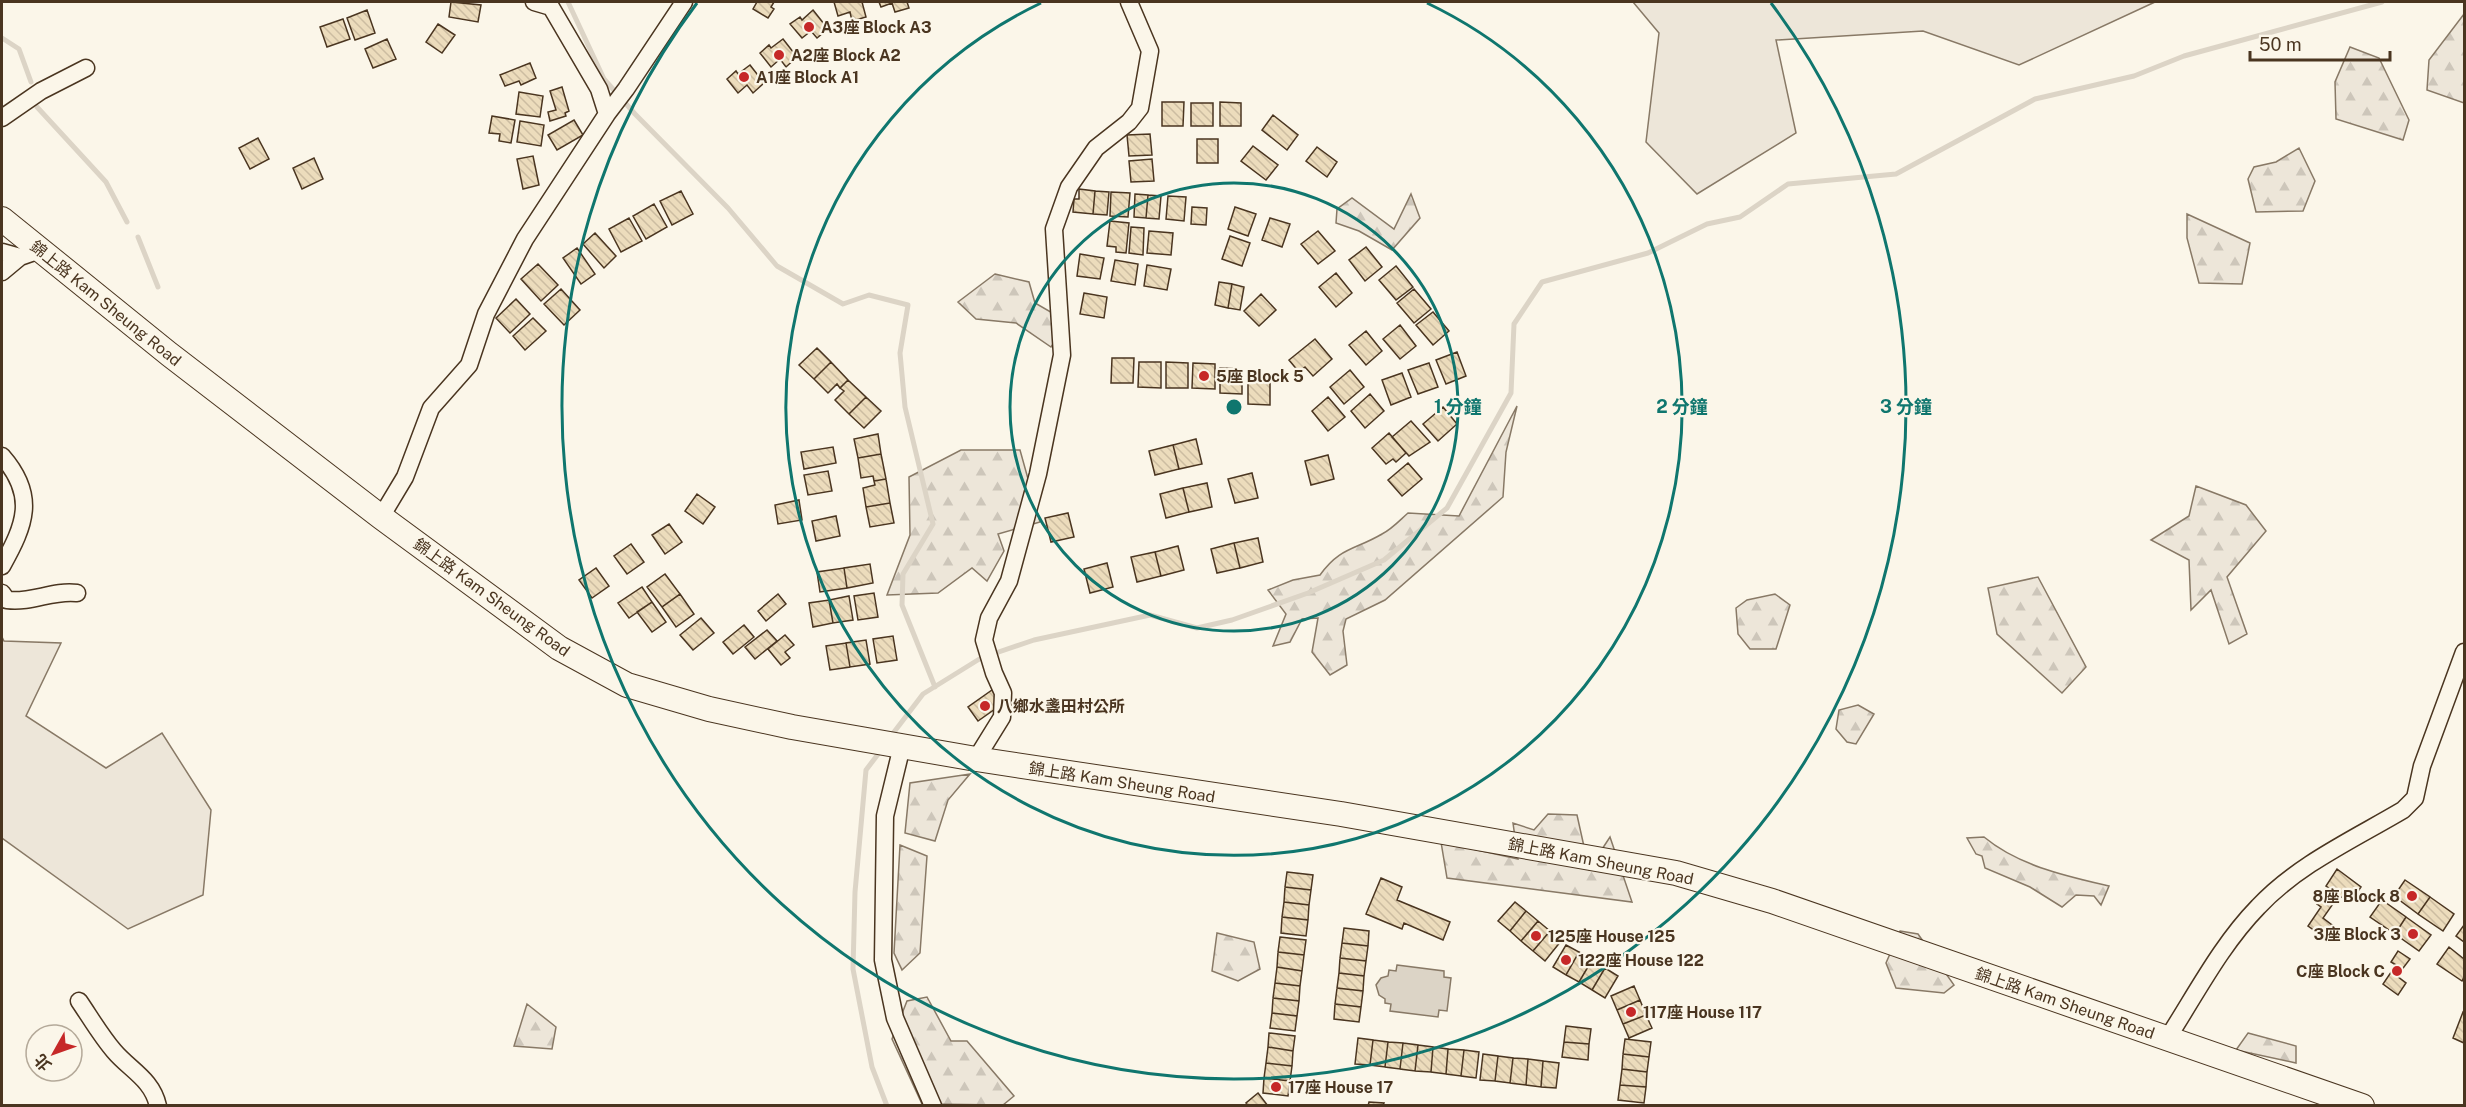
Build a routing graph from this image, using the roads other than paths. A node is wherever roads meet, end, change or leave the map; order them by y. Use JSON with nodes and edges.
{"nodes":[{"id":1,"x":534,"y":2,"type":"edge"},
{"id":2,"x":684,"y":2,"type":"edge"},
{"id":3,"x":1129,"y":2,"type":"edge"},
{"id":4,"x":86,"y":68,"type":"dead end"},
{"id":5,"x":610,"y":110,"type":"junction"},
{"id":6,"x":2,"y":118,"type":"edge"},
{"id":7,"x":2,"y":219,"type":"edge"},
{"id":8,"x":2,"y":252,"type":"edge"},
{"id":9,"x":30,"y":253,"type":"junction"},
{"id":10,"x":2,"y":272,"type":"edge"},
{"id":11,"x":2,"y":456,"type":"edge"},
{"id":12,"x":381,"y":517,"type":"junction"},
{"id":13,"x":2,"y":566,"type":"edge"},
{"id":14,"x":2,"y":593,"type":"edge"},
{"id":15,"x":77,"y":593,"type":"dead end"},
{"id":16,"x":2464,"y":652,"type":"edge"},
{"id":17,"x":899,"y":745,"type":"junction"},
{"id":18,"x":976,"y":759,"type":"junction"},
{"id":19,"x":79,"y":1001,"type":"dead end"},
{"id":20,"x":2167,"y":1039,"type":"junction"},
{"id":21,"x":158,"y":1106,"type":"edge"},
{"id":22,"x":933,"y":1106,"type":"edge"},
{"id":23,"x":2362,"y":1106,"type":"edge"}],
"edges":[{"from":1,"to":5,"type":"street"},
{"from":2,"to":5,"type":"street"},
{"from":3,"to":18,"type":"street"},
{"from":4,"to":6,"type":"street"},
{"from":5,"to":12,"type":"street"},
{"from":7,"to":9,"type":"main road","name":"錦上路 Kam Sheung Road"},
{"from":8,"to":9,"type":"street"},
{"from":9,"to":10,"type":"street"},
{"from":9,"to":12,"type":"main road","name":"錦上路 Kam Sheung Road"},
{"from":11,"to":13,"type":"street"},
{"from":12,"to":17,"type":"main road","name":"錦上路 Kam Sheung Road"},
{"from":14,"to":15,"type":"street"},
{"from":16,"to":20,"type":"street"},
{"from":17,"to":18,"type":"main road","name":"錦上路 Kam Sheung Road"},
{"from":17,"to":22,"type":"street"},
{"from":18,"to":20,"type":"main road","name":"錦上路 Kam Sheung Road"},
{"from":19,"to":21,"type":"street"},
{"from":20,"to":23,"type":"main road","name":"錦上路 Kam Sheung Road"}]}
